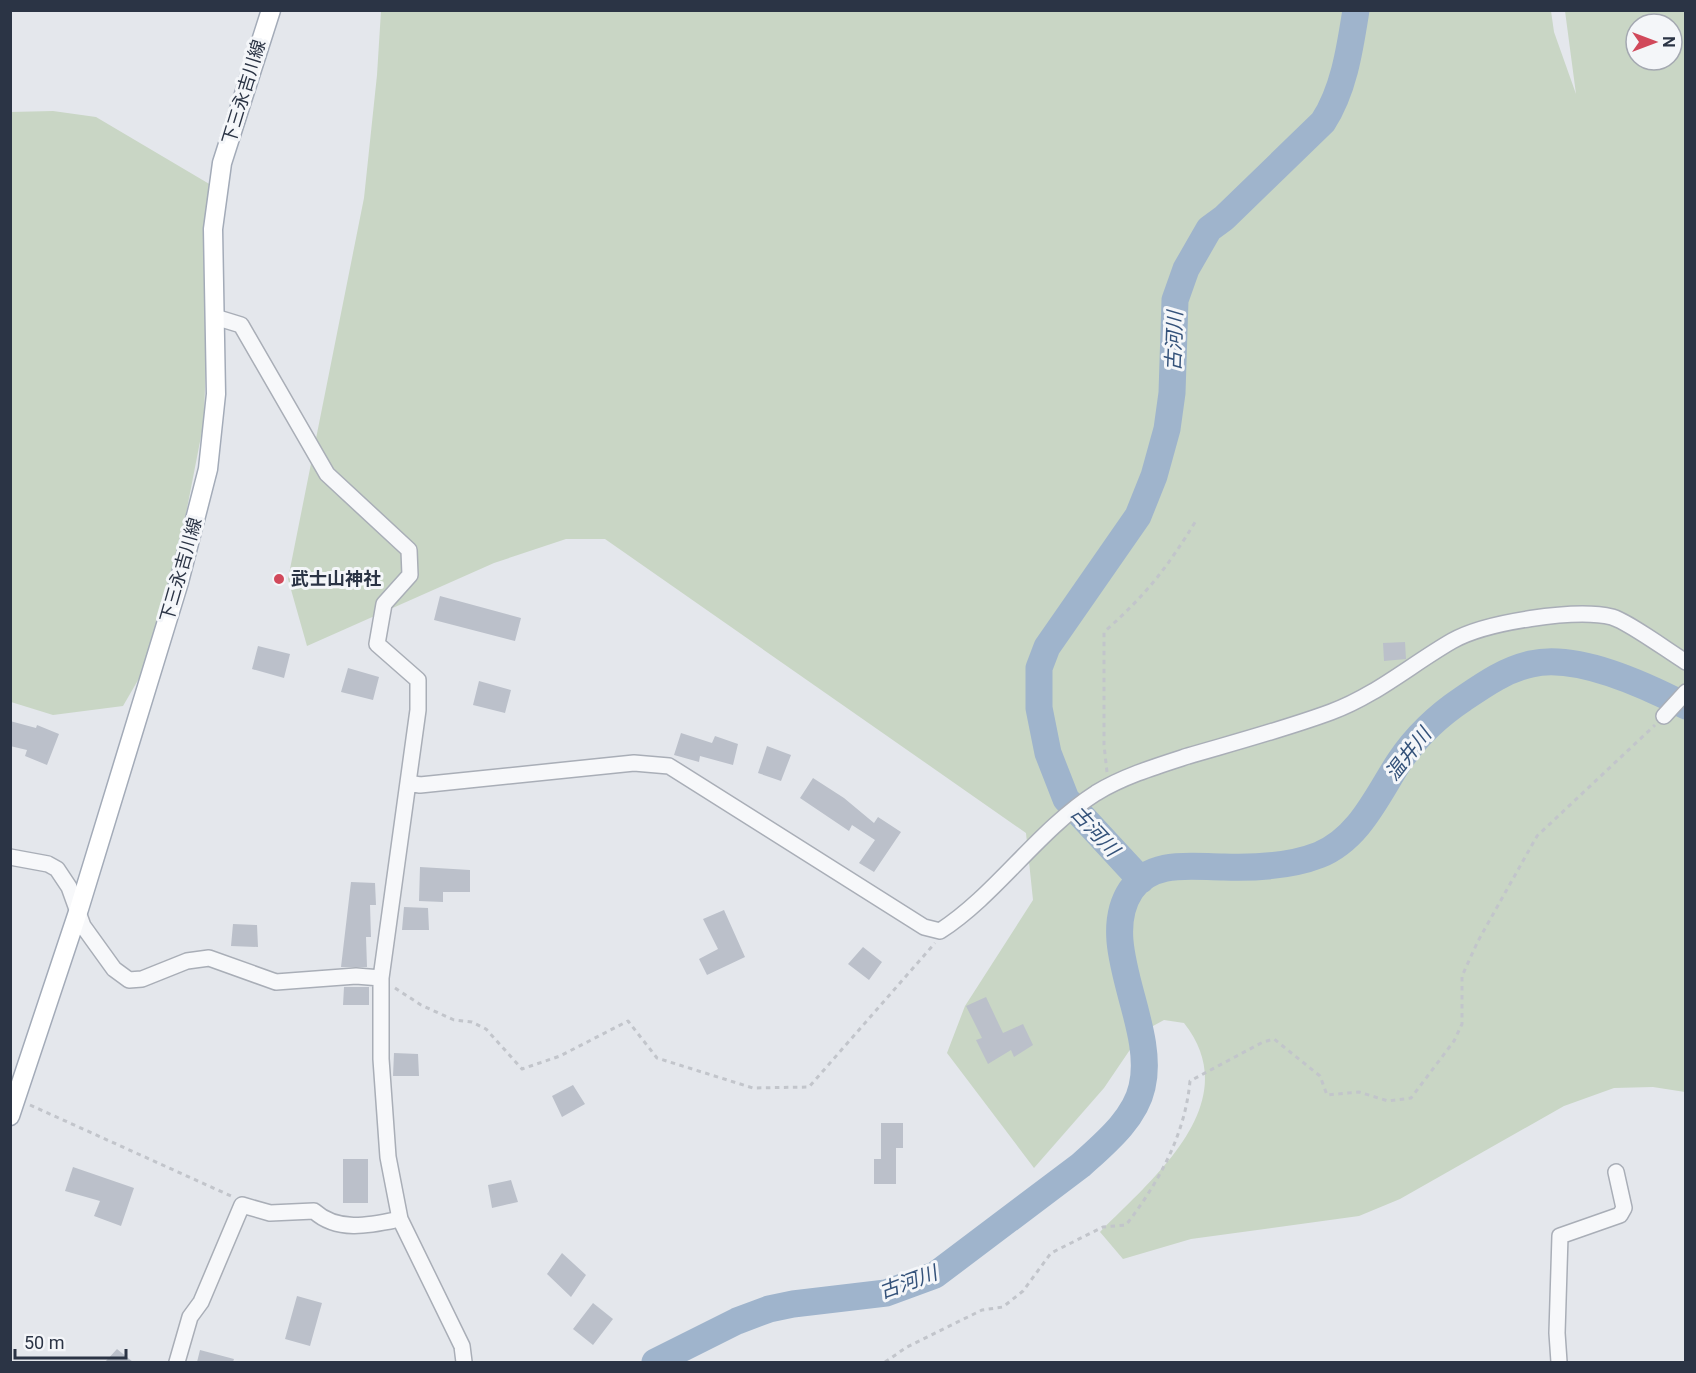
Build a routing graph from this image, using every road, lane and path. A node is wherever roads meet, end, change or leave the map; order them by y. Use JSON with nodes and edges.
{"nodes":[{"id":1,"x":271,"y":10,"type":"edge"},
{"id":2,"x":215,"y":317,"type":"junction"},
{"id":3,"x":1197,"y":519,"type":"dead end"},
{"id":4,"x":1686,"y":662,"type":"edge"},
{"id":5,"x":1686,"y":692,"type":"edge"},
{"id":6,"x":1665,"y":716,"type":"joint"},
{"id":7,"x":408,"y":783,"type":"junction"},
{"id":8,"x":1108,"y":786,"type":"junction"},
{"id":9,"x":10,"y":857,"type":"edge"},
{"id":10,"x":79,"y":909,"type":"junction"},
{"id":11,"x":940,"y":931,"type":"junction"},
{"id":12,"x":381,"y":978,"type":"junction"},
{"id":13,"x":13,"y":1108,"type":"edge"},
{"id":14,"x":1616,"y":1172,"type":"dead end"},
{"id":15,"x":242,"y":1205,"type":"junction"},
{"id":16,"x":400,"y":1219,"type":"junction"},
{"id":17,"x":177,"y":1362,"type":"edge"},
{"id":18,"x":464,"y":1362,"type":"edge"},
{"id":19,"x":885,"y":1362,"type":"edge"},
{"id":20,"x":1559,"y":1362,"type":"edge"}],
"edges":[{"from":1,"to":2,"type":"main road","name":"下三永吉川線"},
{"from":2,"to":7,"type":"street"},
{"from":2,"to":10,"type":"main road","name":"下三永吉川線"},
{"from":3,"to":8,"type":"path"},
{"from":4,"to":8,"type":"street"},
{"from":5,"to":6,"type":"street"},
{"from":6,"to":19,"type":"path"},
{"from":7,"to":11,"type":"street"},
{"from":7,"to":12,"type":"street"},
{"from":8,"to":11,"type":"street"},
{"from":9,"to":10,"type":"street"},
{"from":10,"to":12,"type":"street"},
{"from":10,"to":13,"type":"main road","name":"下三永吉川線"},
{"from":11,"to":12,"type":"path"},
{"from":12,"to":16,"type":"street"},
{"from":13,"to":15,"type":"path"},
{"from":14,"to":20,"type":"street"},
{"from":15,"to":16,"type":"street"},
{"from":15,"to":17,"type":"street"},
{"from":16,"to":18,"type":"street"}]}
